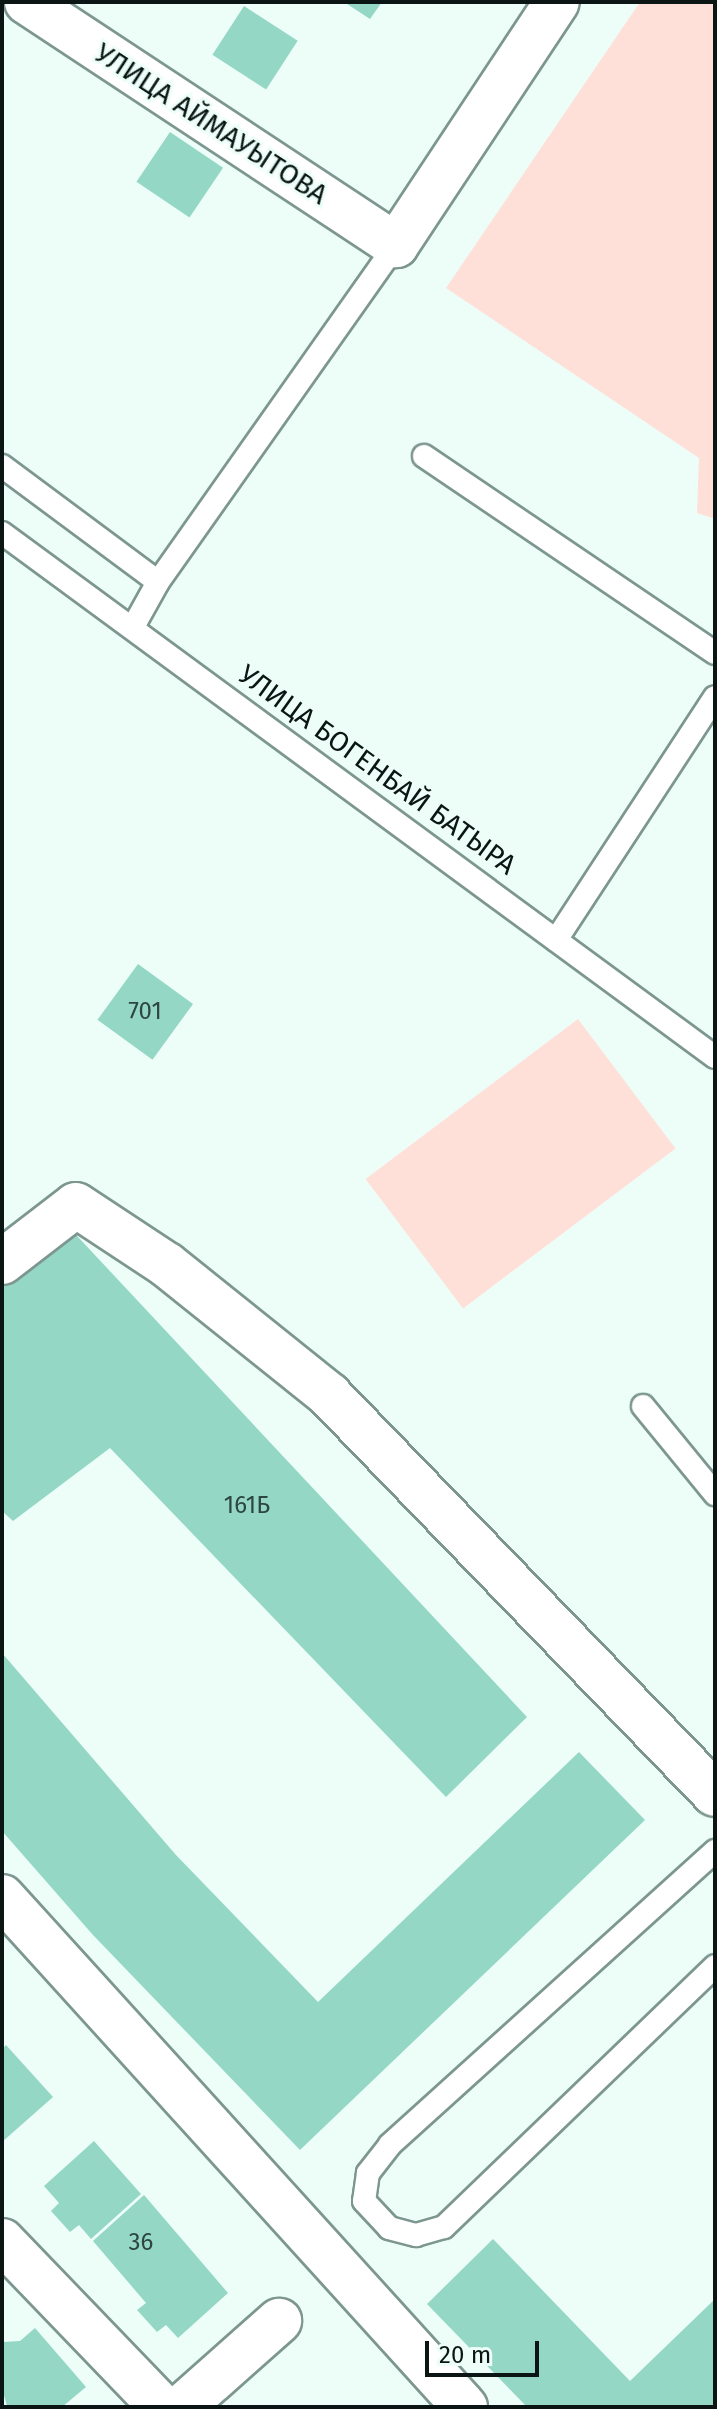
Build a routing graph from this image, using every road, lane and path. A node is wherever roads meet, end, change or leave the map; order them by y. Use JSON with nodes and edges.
{"nodes":[{"id":1,"x":27,"y":2,"type":"edge"},
{"id":2,"x":557,"y":2,"type":"edge"},
{"id":3,"x":396,"y":245,"type":"junction"},
{"id":4,"x":424,"y":456,"type":"dead end"},
{"id":5,"x":2,"y":466,"type":"edge"},
{"id":6,"x":2,"y":533,"type":"edge"},
{"id":7,"x":158,"y":582,"type":"junction"},
{"id":8,"x":133,"y":627,"type":"junction"},
{"id":9,"x":715,"y":653,"type":"edge"},
{"id":10,"x":715,"y":697,"type":"edge"},
{"id":11,"x":556,"y":940,"type":"junction"},
{"id":12,"x":715,"y":1057,"type":"edge"},
{"id":13,"x":2,"y":1262,"type":"edge"},
{"id":14,"x":643,"y":1406,"type":"dead end"},
{"id":15,"x":715,"y":1494,"type":"edge"},
{"id":16,"x":715,"y":1794,"type":"edge"},
{"id":17,"x":715,"y":1851,"type":"edge"},
{"id":18,"x":2,"y":1897,"type":"edge"},
{"id":19,"x":715,"y":1966,"type":"edge"},
{"id":20,"x":2,"y":2241,"type":"edge"},
{"id":21,"x":279,"y":2321,"type":"dead end"},
{"id":22,"x":162,"y":2407,"type":"edge"},
{"id":23,"x":182,"y":2407,"type":"edge"},
{"id":24,"x":465,"y":2407,"type":"edge"}],
"edges":[{"from":1,"to":3,"type":"street","name":"УЛИЦА АЙМАУЫТОВА"},
{"from":2,"to":3,"type":"street"},
{"from":3,"to":7,"type":"lane"},
{"from":4,"to":9,"type":"lane"},
{"from":5,"to":7,"type":"lane"},
{"from":6,"to":8,"type":"lane","name":"УЛИЦА БОГЕНБАЙ БАТЫРА"},
{"from":7,"to":8,"type":"lane"},
{"from":8,"to":11,"type":"lane","name":"УЛИЦА БОГЕНБАЙ БАТЫРА"},
{"from":10,"to":11,"type":"lane"},
{"from":11,"to":12,"type":"lane","name":"УЛИЦА БОГЕНБАЙ БАТЫРА"},
{"from":13,"to":16,"type":"street"},
{"from":14,"to":15,"type":"lane"},
{"from":17,"to":19,"type":"lane"},
{"from":18,"to":24,"type":"street"},
{"from":20,"to":22,"type":"street"},
{"from":21,"to":23,"type":"street"}]}
